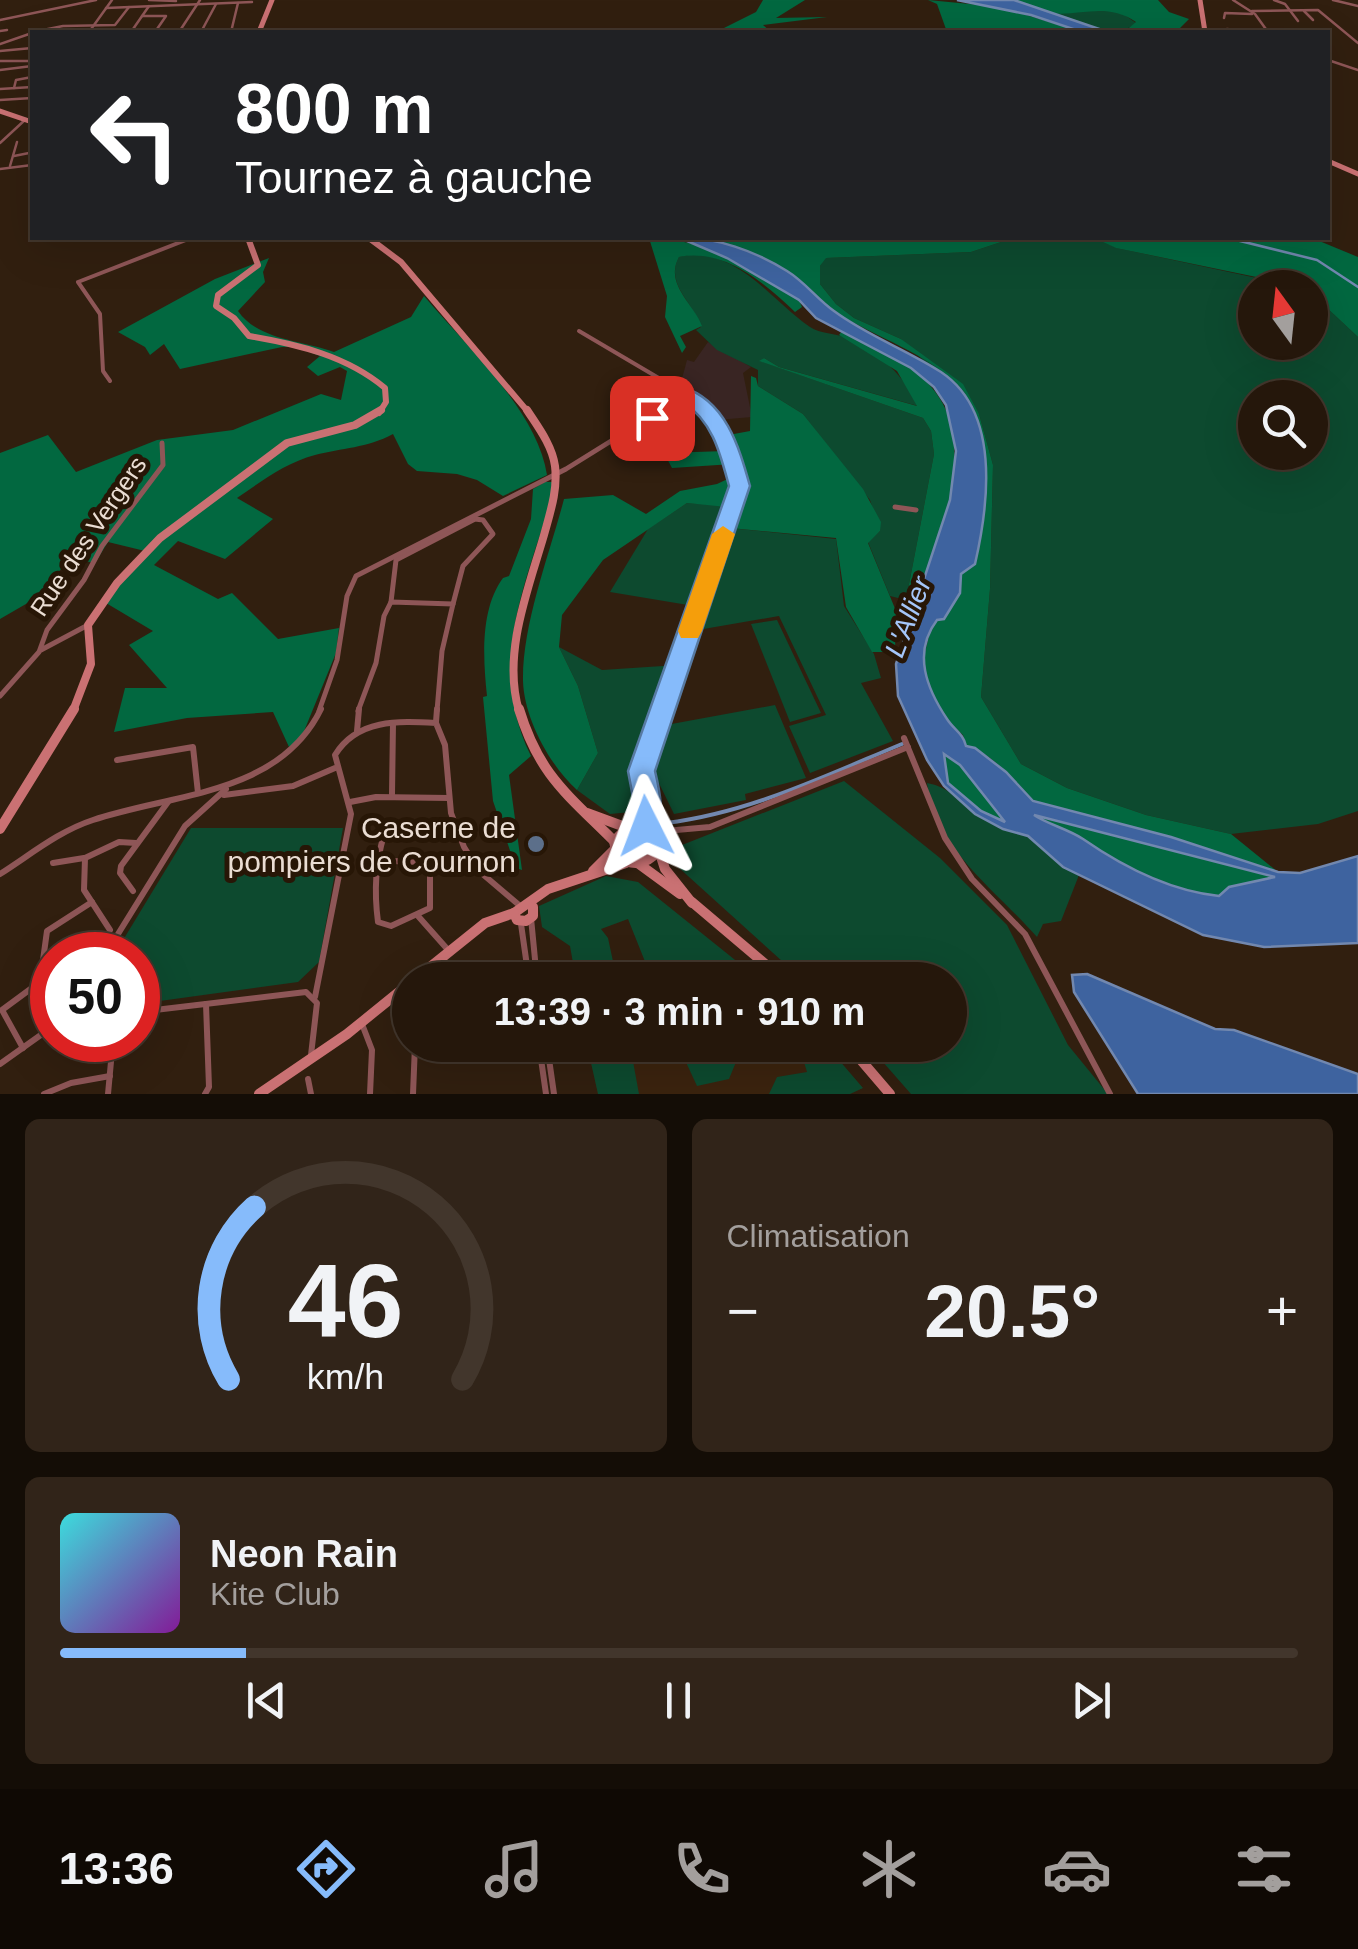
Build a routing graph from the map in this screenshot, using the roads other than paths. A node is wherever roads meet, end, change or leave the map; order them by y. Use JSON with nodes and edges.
{"nodes":[{"id":1,"x":96,"y":0,"type":"edge"},
{"id":2,"x":112,"y":0,"type":"edge"},
{"id":3,"x":149,"y":0,"type":"edge"},
{"id":4,"x":272,"y":0,"type":"edge"},
{"id":5,"x":1200,"y":0,"type":"edge"},
{"id":6,"x":1233,"y":0,"type":"edge"},
{"id":7,"x":1274,"y":0,"type":"edge"},
{"id":8,"x":1334,"y":0,"type":"edge"},
{"id":9,"x":175,"y":2,"type":"edge"},
{"id":10,"x":198,"y":2,"type":"edge"},
{"id":11,"x":252,"y":2,"type":"edge"},
{"id":12,"x":1358,"y":2,"type":"edge"},
{"id":13,"x":238,"y":3,"type":"junction"},
{"id":14,"x":216,"y":4,"type":"junction"},
{"id":15,"x":148,"y":6,"type":"junction"},
{"id":16,"x":130,"y":7,"type":"junction"},
{"id":17,"x":106,"y":8,"type":"junction"},
{"id":18,"x":1286,"y":8,"type":"junction"},
{"id":19,"x":1302,"y":8,"type":"junction"},
{"id":20,"x":1253,"y":13,"type":"junction"},
{"id":21,"x":142,"y":16,"type":"junction"},
{"id":22,"x":1224,"y":18,"type":"dead end"},
{"id":23,"x":0,"y":20,"type":"edge"},
{"id":24,"x":1314,"y":20,"type":"dead end"},
{"id":25,"x":1298,"y":21,"type":"dead end"},
{"id":26,"x":71,"y":26,"type":"junction"},
{"id":27,"x":94,"y":26,"type":"junction"},
{"id":28,"x":1227,"y":29,"type":"dead end"},
{"id":29,"x":7,"y":30,"type":"dead end"},
{"id":30,"x":54,"y":30,"type":"edge"},
{"id":31,"x":67,"y":30,"type":"edge"},
{"id":32,"x":91,"y":30,"type":"edge"},
{"id":33,"x":132,"y":30,"type":"edge"},
{"id":34,"x":156,"y":30,"type":"edge"},
{"id":35,"x":180,"y":30,"type":"edge"},
{"id":36,"x":202,"y":30,"type":"edge"},
{"id":37,"x":231,"y":30,"type":"edge"},
{"id":38,"x":260,"y":30,"type":"edge"},
{"id":39,"x":1205,"y":30,"type":"edge"},
{"id":40,"x":1235,"y":30,"type":"edge"},
{"id":41,"x":1266,"y":30,"type":"edge"},
{"id":42,"x":0,"y":31,"type":"edge"},
{"id":43,"x":30,"y":36,"type":"edge"},
{"id":44,"x":1358,"y":43,"type":"edge"},
{"id":45,"x":0,"y":44,"type":"edge"},
{"id":46,"x":30,"y":48,"type":"edge"},
{"id":47,"x":0,"y":51,"type":"edge"},
{"id":48,"x":0,"y":61,"type":"edge"},
{"id":49,"x":1330,"y":61,"type":"edge"},
{"id":50,"x":30,"y":64,"type":"edge"},
{"id":51,"x":30,"y":64,"type":"edge"},
{"id":52,"x":0,"y":70,"type":"edge"},
{"id":53,"x":1358,"y":72,"type":"edge"},
{"id":54,"x":30,"y":76,"type":"edge"},
{"id":55,"x":30,"y":87,"type":"edge"},
{"id":56,"x":14,"y":88,"type":"junction"},
{"id":57,"x":0,"y":89,"type":"edge"},
{"id":58,"x":30,"y":98,"type":"edge"},
{"id":59,"x":0,"y":100,"type":"edge"},
{"id":60,"x":0,"y":111,"type":"edge"},
{"id":61,"x":30,"y":121,"type":"edge"},
{"id":62,"x":0,"y":134,"type":"edge"},
{"id":63,"x":8,"y":137,"type":"junction"},
{"id":64,"x":17,"y":142,"type":"dead end"},
{"id":65,"x":0,"y":144,"type":"edge"},
{"id":66,"x":29,"y":153,"type":"dead end"},
{"id":67,"x":14,"y":156,"type":"junction"},
{"id":68,"x":1330,"y":162,"type":"edge"},
{"id":69,"x":30,"y":165,"type":"edge"},
{"id":70,"x":10,"y":166,"type":"junction"},
{"id":71,"x":0,"y":169,"type":"edge"},
{"id":72,"x":1358,"y":174,"type":"edge"},
{"id":73,"x":185,"y":240,"type":"edge"},
{"id":74,"x":249,"y":240,"type":"edge"},
{"id":75,"x":371,"y":240,"type":"edge"},
{"id":76,"x":580,"y":332,"type":"dead end"},
{"id":77,"x":110,"y":381,"type":"dead end"},
{"id":78,"x":682,"y":393,"type":"junction"},
{"id":79,"x":162,"y":443,"type":"dead end"},
{"id":80,"x":556,"y":475,"type":"junction"},
{"id":81,"x":896,"y":507,"type":"dead end"},
{"id":82,"x":916,"y":510,"type":"dead end"},
{"id":83,"x":391,"y":602,"type":"junction"},
{"id":84,"x":453,"y":604,"type":"junction"},
{"id":85,"x":88,"y":625,"type":"junction"},
{"id":86,"x":38,"y":652,"type":"junction"},
{"id":87,"x":0,"y":696,"type":"edge"},
{"id":88,"x":393,"y":723,"type":"junction"},
{"id":89,"x":436,"y":723,"type":"junction"},
{"id":90,"x":357,"y":731,"type":"junction"},
{"id":91,"x":904,"y":738,"type":"dead end"},
{"id":92,"x":908,"y":747,"type":"junction"},
{"id":93,"x":885,"y":758,"type":"junction"},
{"id":94,"x":117,"y":760,"type":"dead end"},
{"id":95,"x":913,"y":760,"type":"junction"},
{"id":96,"x":336,"y":768,"type":"junction"},
{"id":97,"x":207,"y":791,"type":"junction"},
{"id":98,"x":219,"y":793,"type":"junction"},
{"id":99,"x":198,"y":794,"type":"junction"},
{"id":100,"x":392,"y":794,"type":"junction"},
{"id":101,"x":449,"y":798,"type":"junction"},
{"id":102,"x":170,"y":800,"type":"junction"},
{"id":103,"x":350,"y":802,"type":"junction"},
{"id":104,"x":154,"y":804,"type":"junction"},
{"id":105,"x":208,"y":807,"type":"junction"},
{"id":106,"x":582,"y":811,"type":"junction"},
{"id":107,"x":155,"y":818,"type":"junction"},
{"id":108,"x":642,"y":825,"type":"junction"},
{"id":109,"x":625,"y":827,"type":"junction"},
{"id":110,"x":0,"y":830,"type":"edge"},
{"id":111,"x":654,"y":832,"type":"junction"},
{"id":112,"x":384,"y":835,"type":"dead end"},
{"id":113,"x":136,"y":842,"type":"junction"},
{"id":114,"x":614,"y":845,"type":"junction"},
{"id":115,"x":658,"y":851,"type":"junction"},
{"id":116,"x":85,"y":858,"type":"junction"},
{"id":117,"x":378,"y":860,"type":"junction"},
{"id":118,"x":53,"y":863,"type":"dead end"},
{"id":119,"x":633,"y":863,"type":"junction"},
{"id":120,"x":0,"y":874,"type":"edge"},
{"id":121,"x":581,"y":877,"type":"junction"},
{"id":122,"x":133,"y":891,"type":"dead end"},
{"id":123,"x":92,"y":902,"type":"junction"},
{"id":124,"x":692,"y":903,"type":"junction"},
{"id":125,"x":524,"y":911,"type":"junction"},
{"id":126,"x":418,"y":916,"type":"junction"},
{"id":127,"x":110,"y":930,"type":"dead end"},
{"id":128,"x":119,"y":932,"type":"edge"},
{"id":129,"x":450,"y":951,"type":"junction"},
{"id":130,"x":437,"y":962,"type":"edge"},
{"id":131,"x":528,"y":962,"type":"edge"},
{"id":132,"x":534,"y":962,"type":"edge"},
{"id":133,"x":762,"y":962,"type":"edge"},
{"id":134,"x":315,"y":997,"type":"junction"},
{"id":135,"x":392,"y":998,"type":"edge"},
{"id":136,"x":206,"y":1003,"type":"junction"},
{"id":137,"x":160,"y":1009,"type":"edge"},
{"id":138,"x":362,"y":1023,"type":"junction"},
{"id":139,"x":30,"y":1043,"type":"edge"},
{"id":140,"x":23,"y":1048,"type":"junction"},
{"id":141,"x":312,"y":1058,"type":"junction"},
{"id":142,"x":111,"y":1062,"type":"edge"},
{"id":143,"x":414,"y":1062,"type":"edge"},
{"id":144,"x":541,"y":1062,"type":"edge"},
{"id":145,"x":549,"y":1062,"type":"edge"},
{"id":146,"x":863,"y":1062,"type":"edge"},
{"id":147,"x":0,"y":1064,"type":"edge"},
{"id":148,"x":110,"y":1076,"type":"junction"},
{"id":149,"x":308,"y":1079,"type":"dead end"},
{"id":150,"x":44,"y":1094,"type":"edge"},
{"id":151,"x":108,"y":1094,"type":"edge"},
{"id":152,"x":204,"y":1094,"type":"edge"},
{"id":153,"x":259,"y":1094,"type":"edge"},
{"id":154,"x":311,"y":1094,"type":"edge"},
{"id":155,"x":370,"y":1094,"type":"edge"},
{"id":156,"x":413,"y":1094,"type":"edge"},
{"id":157,"x":546,"y":1094,"type":"edge"},
{"id":158,"x":554,"y":1094,"type":"edge"},
{"id":159,"x":890,"y":1094,"type":"edge"},
{"id":160,"x":1110,"y":1094,"type":"edge"}],
"edges":[{"from":1,"to":23,"type":"street"},
{"from":2,"to":17,"type":"street"},
{"from":3,"to":9,"type":"street"},
{"from":4,"to":38,"type":"street"},
{"from":5,"to":39,"type":"street"},
{"from":6,"to":20,"type":"street"},
{"from":7,"to":18,"type":"street"},
{"from":8,"to":12,"type":"street"},
{"from":9,"to":10,"type":"street"},
{"from":9,"to":15,"type":"street"},
{"from":10,"to":14,"type":"street"},
{"from":10,"to":35,"type":"street"},
{"from":11,"to":13,"type":"street"},
{"from":13,"to":14,"type":"street"},
{"from":13,"to":37,"type":"street"},
{"from":14,"to":36,"type":"street"},
{"from":15,"to":16,"type":"street"},
{"from":15,"to":21,"type":"street"},
{"from":16,"to":17,"type":"street"},
{"from":16,"to":27,"type":"street"},
{"from":17,"to":27,"type":"street"},
{"from":18,"to":19,"type":"street"},
{"from":18,"to":20,"type":"street"},
{"from":18,"to":25,"type":"street"},
{"from":19,"to":24,"type":"street"},
{"from":19,"to":44,"type":"street"},
{"from":20,"to":22,"type":"street"},
{"from":20,"to":41,"type":"street"},
{"from":21,"to":33,"type":"street"},
{"from":21,"to":34,"type":"street"},
{"from":26,"to":27,"type":"street"},
{"from":26,"to":30,"type":"street"},
{"from":26,"to":31,"type":"street"},
{"from":27,"to":32,"type":"street"},
{"from":28,"to":40,"type":"street"},
{"from":29,"to":42,"type":"street"},
{"from":43,"to":45,"type":"street"},
{"from":46,"to":47,"type":"street"},
{"from":48,"to":50,"type":"street"},
{"from":49,"to":53,"type":"street"},
{"from":51,"to":52,"type":"street"},
{"from":54,"to":56,"type":"street"},
{"from":55,"to":56,"type":"street"},
{"from":56,"to":57,"type":"street"},
{"from":58,"to":59,"type":"street"},
{"from":60,"to":61,"type":"street"},
{"from":61,"to":63,"type":"street"},
{"from":62,"to":63,"type":"street"},
{"from":63,"to":65,"type":"street"},
{"from":64,"to":67,"type":"street"},
{"from":66,"to":67,"type":"street"},
{"from":67,"to":70,"type":"street"},
{"from":68,"to":72,"type":"street"},
{"from":69,"to":70,"type":"street"},
{"from":70,"to":71,"type":"street"},
{"from":73,"to":77,"type":"street"},
{"from":74,"to":85,"type":"street"},
{"from":75,"to":80,"type":"street"},
{"from":76,"to":78,"type":"street"},
{"from":78,"to":80,"type":"street"},
{"from":78,"to":108,"type":"street"},
{"from":79,"to":86,"type":"street","name":"Rue des Vergers"},
{"from":80,"to":98,"type":"street"},
{"from":80,"to":106,"type":"street"},
{"from":81,"to":82,"type":"street"},
{"from":83,"to":84,"type":"street"},
{"from":83,"to":84,"type":"street"},
{"from":83,"to":90,"type":"street"},
{"from":84,"to":89,"type":"street"},
{"from":85,"to":86,"type":"street"},
{"from":85,"to":110,"type":"street"},
{"from":86,"to":87,"type":"street","name":"Rue des Vergers"},
{"from":88,"to":89,"type":"street"},
{"from":88,"to":90,"type":"street"},
{"from":88,"to":100,"type":"street"},
{"from":89,"to":101,"type":"street"},
{"from":90,"to":96,"type":"street"},
{"from":91,"to":92,"type":"street"},
{"from":92,"to":93,"type":"street"},
{"from":92,"to":95,"type":"street"},
{"from":93,"to":95,"type":"street"},
{"from":93,"to":111,"type":"street"},
{"from":94,"to":99,"type":"street"},
{"from":95,"to":160,"type":"street"},
{"from":96,"to":98,"type":"street"},
{"from":96,"to":103,"type":"street"},
{"from":97,"to":98,"type":"street"},
{"from":97,"to":99,"type":"street"},
{"from":97,"to":105,"type":"street"},
{"from":98,"to":105,"type":"street"},
{"from":99,"to":102,"type":"street"},
{"from":100,"to":101,"type":"street"},
{"from":100,"to":103,"type":"street"},
{"from":101,"to":125,"type":"street"},
{"from":102,"to":104,"type":"street"},
{"from":102,"to":107,"type":"street"},
{"from":103,"to":134,"type":"street"},
{"from":104,"to":107,"type":"street"},
{"from":104,"to":120,"type":"street"},
{"from":105,"to":128,"type":"street"},
{"from":106,"to":109,"type":"street"},
{"from":106,"to":114,"type":"street"},
{"from":107,"to":113,"type":"street"},
{"from":108,"to":109,"type":"street"},
{"from":108,"to":111,"type":"street"},
{"from":109,"to":114,"type":"street"},
{"from":111,"to":115,"type":"street"},
{"from":112,"to":117,"type":"street"},
{"from":113,"to":116,"type":"street"},
{"from":113,"to":122,"type":"street"},
{"from":114,"to":119,"type":"street"},
{"from":114,"to":121,"type":"street"},
{"from":115,"to":119,"type":"street"},
{"from":115,"to":124,"type":"street"},
{"from":116,"to":118,"type":"street"},
{"from":116,"to":123,"type":"street"},
{"from":117,"to":126,"type":"street"},
{"from":117,"to":126,"type":"street"},
{"from":119,"to":121,"type":"street"},
{"from":119,"to":124,"type":"street"},
{"from":121,"to":125,"type":"street"},
{"from":123,"to":127,"type":"street"},
{"from":123,"to":140,"type":"street"},
{"from":124,"to":133,"type":"street"},
{"from":125,"to":129,"type":"street"},
{"from":125,"to":131,"type":"street"},
{"from":125,"to":132,"type":"street"},
{"from":126,"to":129,"type":"street"},
{"from":129,"to":130,"type":"street"},
{"from":134,"to":136,"type":"street"},
{"from":134,"to":141,"type":"street"},
{"from":135,"to":138,"type":"street"},
{"from":136,"to":137,"type":"street"},
{"from":136,"to":152,"type":"street"},
{"from":138,"to":141,"type":"street"},
{"from":138,"to":155,"type":"street"},
{"from":139,"to":140,"type":"street"},
{"from":140,"to":147,"type":"street"},
{"from":141,"to":153,"type":"street"},
{"from":142,"to":148,"type":"street"},
{"from":143,"to":156,"type":"street"},
{"from":144,"to":157,"type":"street"},
{"from":145,"to":158,"type":"street"},
{"from":146,"to":159,"type":"street"},
{"from":148,"to":150,"type":"street"},
{"from":148,"to":151,"type":"street"},
{"from":149,"to":154,"type":"street"}]}
